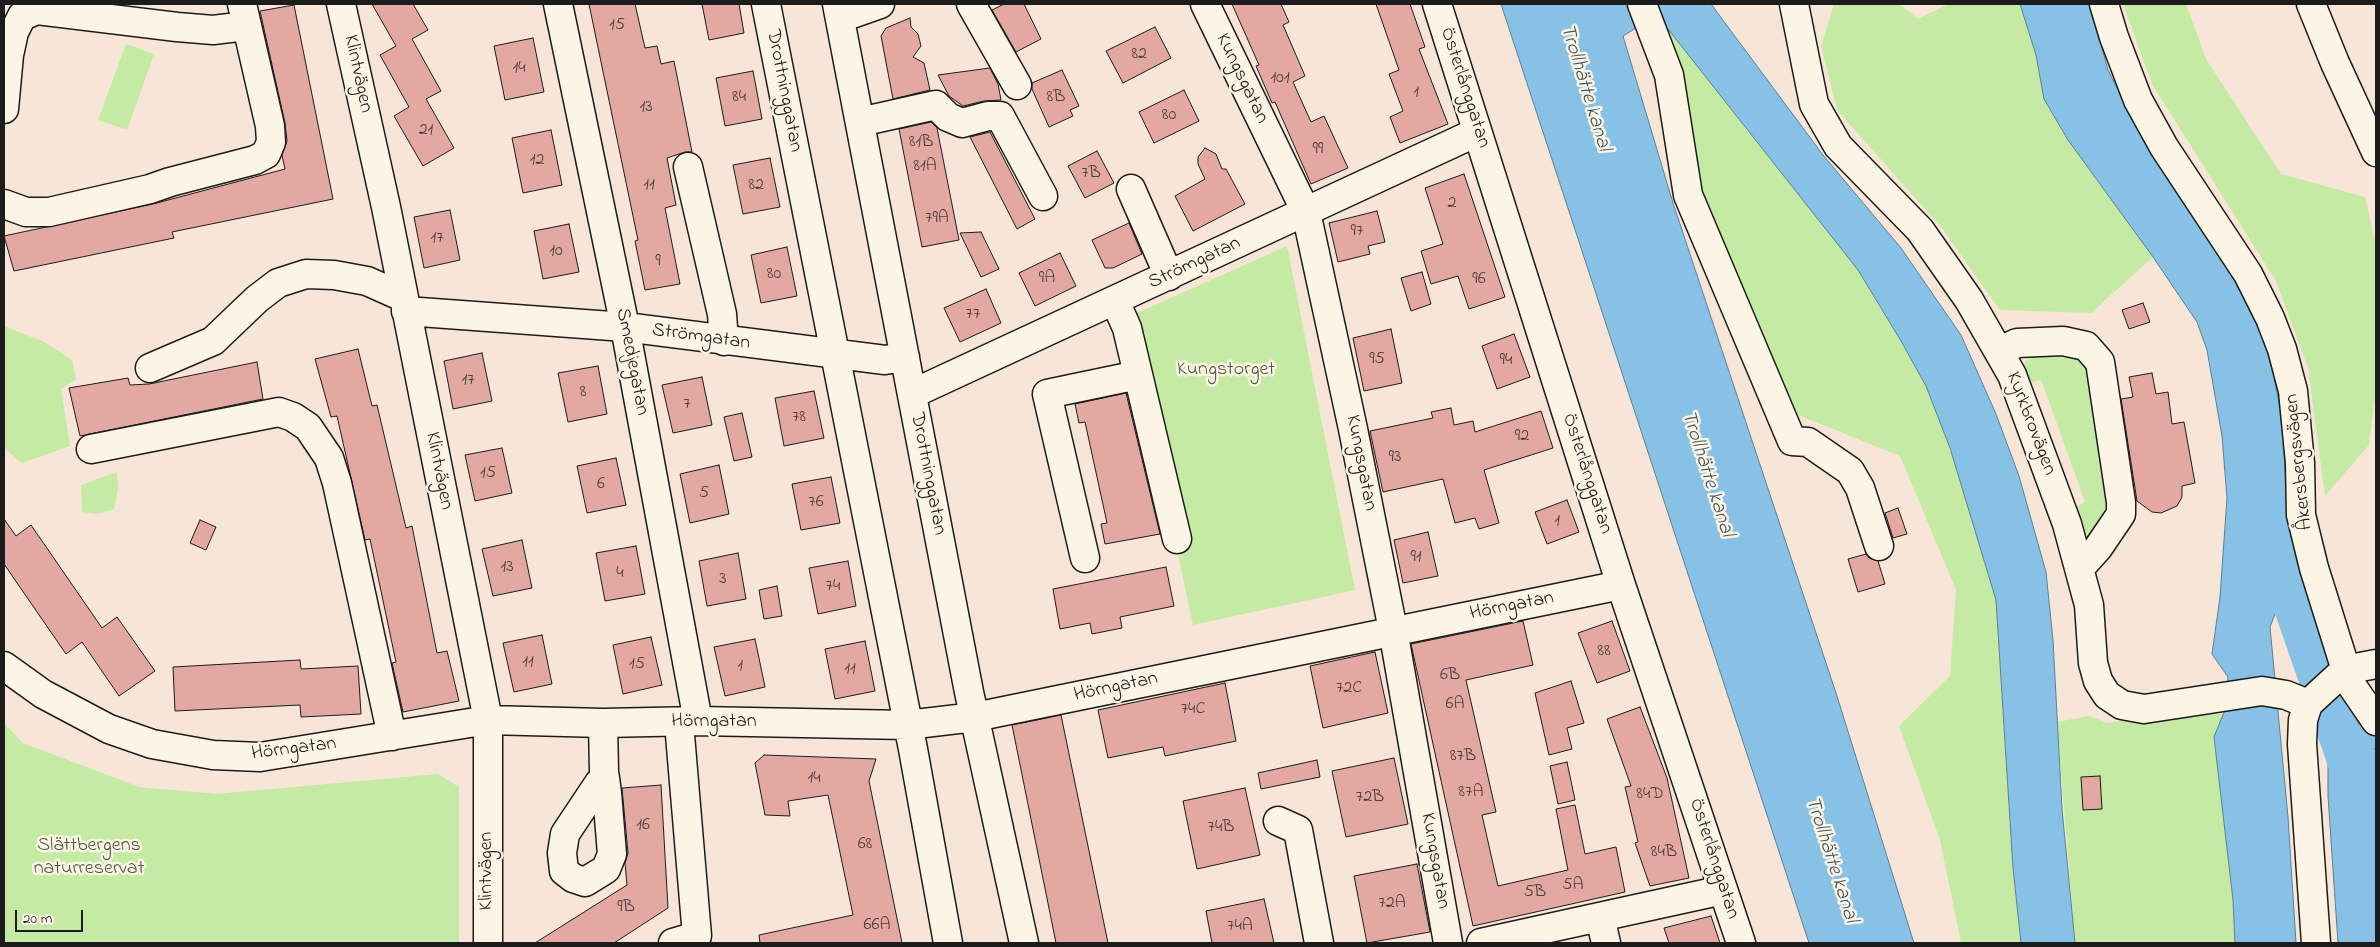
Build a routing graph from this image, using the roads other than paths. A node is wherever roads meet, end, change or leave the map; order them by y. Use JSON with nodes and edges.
{"nodes":[{"id":1,"x":341,"y":4,"type":"edge"},
{"id":2,"x":558,"y":4,"type":"edge"},
{"id":3,"x":766,"y":4,"type":"edge"},
{"id":4,"x":880,"y":4,"type":"edge"},
{"id":5,"x":971,"y":4,"type":"edge"},
{"id":6,"x":1205,"y":4,"type":"edge"},
{"id":7,"x":1437,"y":4,"type":"edge"},
{"id":8,"x":1642,"y":4,"type":"edge"},
{"id":9,"x":1794,"y":4,"type":"edge"},
{"id":10,"x":2104,"y":4,"type":"edge"},
{"id":11,"x":2312,"y":4,"type":"edge"},
{"id":12,"x":839,"y":11,"type":"edge"},
{"id":13,"x":244,"y":15,"type":"edge"},
{"id":14,"x":1017,"y":85,"type":"dead end"},
{"id":15,"x":4,"y":109,"type":"edge"},
{"id":16,"x":860,"y":122,"type":"junction"},
{"id":17,"x":1477,"y":132,"type":"junction"},
{"id":18,"x":2376,"y":152,"type":"edge"},
{"id":19,"x":688,"y":168,"type":"dead end"},
{"id":20,"x":1131,"y":189,"type":"dead end"},
{"id":21,"x":1043,"y":196,"type":"dead end"},
{"id":22,"x":4,"y":204,"type":"edge"},
{"id":23,"x":1306,"y":212,"type":"junction"},
{"id":24,"x":1170,"y":276,"type":"junction"},
{"id":25,"x":1115,"y":301,"type":"junction"},
{"id":26,"x":404,"y":304,"type":"junction"},
{"id":27,"x":625,"y":328,"type":"junction"},
{"id":28,"x":724,"y":341,"type":"junction"},
{"id":29,"x":2000,"y":351,"type":"junction"},
{"id":30,"x":834,"y":355,"type":"junction"},
{"id":31,"x":905,"y":357,"type":"junction"},
{"id":32,"x":150,"y":368,"type":"dead end"},
{"id":33,"x":1138,"y":375,"type":"junction"},
{"id":34,"x":912,"y":394,"type":"junction"},
{"id":35,"x":91,"y":449,"type":"dead end"},
{"id":36,"x":1177,"y":539,"type":"dead end"},
{"id":37,"x":1879,"y":546,"type":"dead end"},
{"id":38,"x":1086,"y":558,"type":"dead end"},
{"id":39,"x":2080,"y":568,"type":"junction"},
{"id":40,"x":1621,"y":585,"type":"junction"},
{"id":41,"x":1393,"y":630,"type":"junction"},
{"id":42,"x":4,"y":666,"type":"edge"},
{"id":43,"x":2357,"y":667,"type":"edge"},
{"id":44,"x":2308,"y":698,"type":"junction"},
{"id":45,"x":2370,"y":712,"type":"edge"},
{"id":46,"x":975,"y":717,"type":"junction"},
{"id":47,"x":488,"y":720,"type":"junction"},
{"id":48,"x":688,"y":722,"type":"junction"},
{"id":49,"x":603,"y":723,"type":"junction"},
{"id":50,"x":908,"y":725,"type":"junction"},
{"id":51,"x":392,"y":736,"type":"junction"},
{"id":52,"x":605,"y":778,"type":"dead end"},
{"id":53,"x":1278,"y":821,"type":"dead end"},
{"id":54,"x":1723,"y":890,"type":"junction"},
{"id":55,"x":1600,"y":917,"type":"junction"},
{"id":56,"x":488,"y":943,"type":"edge"},
{"id":57,"x":674,"y":943,"type":"edge"},
{"id":58,"x":948,"y":943,"type":"edge"},
{"id":59,"x":1024,"y":943,"type":"edge"},
{"id":60,"x":1319,"y":943,"type":"edge"},
{"id":61,"x":1448,"y":943,"type":"edge"},
{"id":62,"x":1481,"y":943,"type":"edge"},
{"id":63,"x":1606,"y":943,"type":"edge"},
{"id":64,"x":1741,"y":943,"type":"edge"},
{"id":65,"x":2316,"y":943,"type":"edge"}],
"edges":[{"from":1,"to":26,"type":"street","name":"Klintvägen"},
{"from":2,"to":27,"type":"street","name":"Smedjegatan"},
{"from":3,"to":30,"type":"street","name":"Drottninggatan"},
{"from":4,"to":12,"type":"street"},
{"from":5,"to":14,"type":"street"},
{"from":6,"to":23,"type":"street","name":"Kungsgatan"},
{"from":7,"to":17,"type":"street","name":"Österlånggatan"},
{"from":8,"to":37,"type":"street"},
{"from":9,"to":29,"type":"street","name":"Kyrkbrovägen"},
{"from":10,"to":43,"type":"street","name":"Åkersbergsvägen"},
{"from":11,"to":18,"type":"street"},
{"from":12,"to":16,"type":"street","name":"Drottninggatan"},
{"from":13,"to":15,"type":"street"},
{"from":13,"to":22,"type":"street"},
{"from":16,"to":21,"type":"street"},
{"from":16,"to":31,"type":"street","name":"Drottninggatan"},
{"from":17,"to":23,"type":"street","name":"Strömgatan"},
{"from":17,"to":40,"type":"street","name":"Österlånggatan"},
{"from":19,"to":28,"type":"street"},
{"from":20,"to":24,"type":"street"},
{"from":23,"to":24,"type":"street","name":"Strömgatan"},
{"from":23,"to":41,"type":"street","name":"Kungsgatan"},
{"from":24,"to":25,"type":"street","name":"Strömgatan"},
{"from":25,"to":33,"type":"street"},
{"from":25,"to":34,"type":"street","name":"Strömgatan"},
{"from":26,"to":27,"type":"street","name":"Strömgatan"},
{"from":26,"to":32,"type":"street","name":"Strömgatan"},
{"from":26,"to":47,"type":"street","name":"Klintvägen"},
{"from":27,"to":28,"type":"street","name":"Strömgatan"},
{"from":27,"to":48,"type":"street","name":"Smedjegatan"},
{"from":28,"to":30,"type":"street","name":"Strömgatan"},
{"from":29,"to":39,"type":"street","name":"Kyrkbrovägen"},
{"from":29,"to":39,"type":"street"},
{"from":30,"to":31,"type":"street","name":"Strömgatan"},
{"from":30,"to":50,"type":"street","name":"Drottninggatan"},
{"from":31,"to":34,"type":"street","name":"Drottninggatan"},
{"from":33,"to":36,"type":"street"},
{"from":33,"to":38,"type":"street"},
{"from":34,"to":46,"type":"street","name":"Drottninggatan"},
{"from":35,"to":51,"type":"street"},
{"from":39,"to":44,"type":"street","name":"Kyrkbrovägen"},
{"from":40,"to":41,"type":"street","name":"Hörngatan"},
{"from":40,"to":54,"type":"street","name":"Österlånggatan"},
{"from":41,"to":46,"type":"street","name":"Hörngatan"},
{"from":41,"to":61,"type":"street","name":"Kungsgatan"},
{"from":42,"to":51,"type":"street","name":"Hörngatan"},
{"from":43,"to":44,"type":"street"},
{"from":43,"to":45,"type":"street","name":"Åkersbergsvägen"},
{"from":44,"to":65,"type":"street"},
{"from":46,"to":50,"type":"street","name":"Hörngatan"},
{"from":46,"to":59,"type":"street","name":"Drottninggatan"},
{"from":47,"to":49,"type":"street","name":"Hörngatan"},
{"from":47,"to":51,"type":"street","name":"Hörngatan"},
{"from":47,"to":56,"type":"street","name":"Klintvägen"},
{"from":48,"to":49,"type":"street","name":"Hörngatan"},
{"from":48,"to":50,"type":"street","name":"Hörngatan"},
{"from":48,"to":57,"type":"street","name":"Smedjegatan"},
{"from":49,"to":52,"type":"street"},
{"from":50,"to":58,"type":"street","name":"Drottninggatan"},
{"from":53,"to":60,"type":"street"},
{"from":54,"to":55,"type":"street"},
{"from":54,"to":64,"type":"street","name":"Österlånggatan"},
{"from":55,"to":62,"type":"street"},
{"from":55,"to":63,"type":"street"}]}
